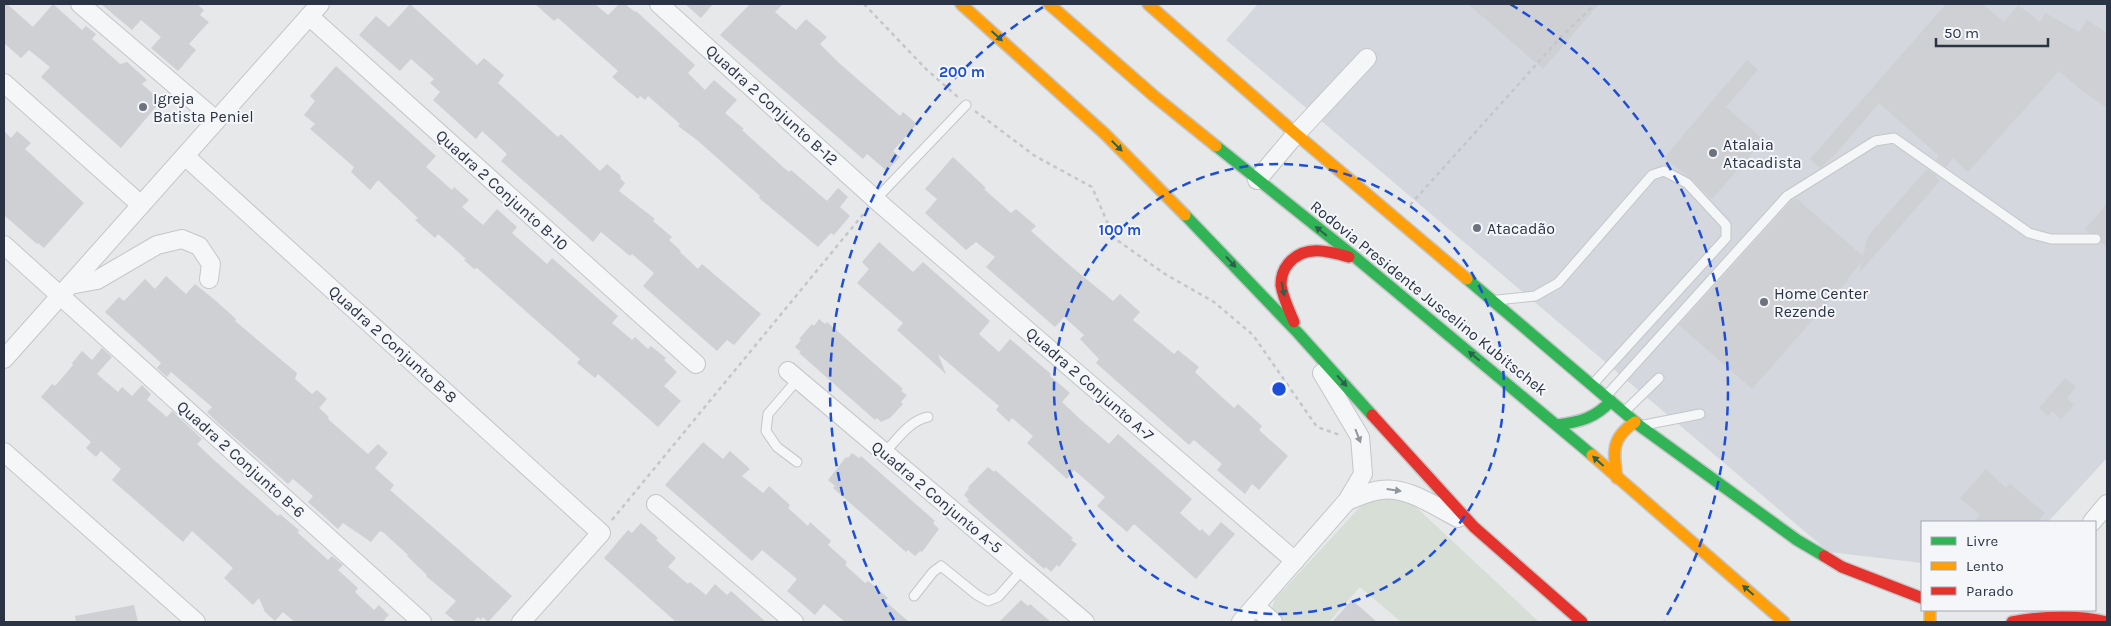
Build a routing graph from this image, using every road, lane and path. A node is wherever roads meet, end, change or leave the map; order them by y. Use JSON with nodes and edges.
{"nodes":[{"id":1,"x":80,"y":4,"type":"edge"},
{"id":2,"x":659,"y":4,"type":"edge"},
{"id":3,"x":864,"y":4,"type":"edge"},
{"id":4,"x":961,"y":4,"type":"edge"},
{"id":5,"x":1049,"y":4,"type":"edge"},
{"id":6,"x":1061,"y":4,"type":"edge"},
{"id":7,"x":1148,"y":4,"type":"edge"},
{"id":8,"x":1595,"y":4,"type":"edge"},
{"id":9,"x":314,"y":10,"type":"edge"},
{"id":10,"x":1068,"y":20,"type":"junction"},
{"id":11,"x":1367,"y":58,"type":"dead end"},
{"id":12,"x":4,"y":83,"type":"edge"},
{"id":13,"x":966,"y":105,"type":"junction"},
{"id":14,"x":216,"y":120,"type":"junction"},
{"id":15,"x":1296,"y":134,"type":"junction"},
{"id":16,"x":185,"y":156,"type":"junction"},
{"id":17,"x":1258,"y":180,"type":"junction"},
{"id":18,"x":880,"y":203,"type":"junction"},
{"id":19,"x":141,"y":205,"type":"junction"},
{"id":20,"x":1397,"y":220,"type":"junction"},
{"id":21,"x":2096,"y":239,"type":"dead end"},
{"id":22,"x":4,"y":245,"type":"edge"},
{"id":23,"x":1356,"y":258,"type":"junction"},
{"id":24,"x":210,"y":279,"type":"dead end"},
{"id":25,"x":65,"y":290,"type":"junction"},
{"id":26,"x":1492,"y":300,"type":"junction"},
{"id":27,"x":1298,"y":333,"type":"junction"},
{"id":28,"x":4,"y":359,"type":"edge"},
{"id":29,"x":696,"y":364,"type":"dead end"},
{"id":30,"x":793,"y":375,"type":"joint"},
{"id":31,"x":1659,"y":378,"type":"dead end"},
{"id":32,"x":1592,"y":386,"type":"junction"},
{"id":33,"x":1608,"y":399,"type":"junction"},
{"id":34,"x":1623,"y":412,"type":"junction"},
{"id":35,"x":1700,"y":414,"type":"dead end"},
{"id":36,"x":928,"y":417,"type":"dead end"},
{"id":37,"x":1637,"y":424,"type":"junction"},
{"id":38,"x":1557,"y":425,"type":"junction"},
{"id":39,"x":1361,"y":446,"type":"junction"},
{"id":40,"x":4,"y":452,"type":"edge"},
{"id":41,"x":885,"y":452,"type":"junction"},
{"id":42,"x":797,"y":462,"type":"dead end"},
{"id":43,"x":1617,"y":478,"type":"junction"},
{"id":44,"x":1348,"y":502,"type":"junction"},
{"id":45,"x":656,"y":504,"type":"dead end"},
{"id":46,"x":2107,"y":504,"type":"edge"},
{"id":47,"x":2093,"y":521,"type":"edge"},
{"id":48,"x":1474,"y":527,"type":"junction"},
{"id":49,"x":601,"y":533,"type":"junction"},
{"id":50,"x":1295,"y":561,"type":"junction"},
{"id":51,"x":1023,"y":570,"type":"junction"},
{"id":52,"x":914,"y":596,"type":"dead end"},
{"id":53,"x":1921,"y":596,"type":"edge"},
{"id":54,"x":1255,"y":606,"type":"junction"},
{"id":55,"x":1566,"y":609,"type":"junction"},
{"id":56,"x":196,"y":622,"type":"edge"},
{"id":57,"x":422,"y":622,"type":"edge"},
{"id":58,"x":521,"y":622,"type":"edge"},
{"id":59,"x":794,"y":622,"type":"edge"},
{"id":60,"x":1085,"y":622,"type":"edge"},
{"id":61,"x":1241,"y":622,"type":"edge"},
{"id":62,"x":1273,"y":622,"type":"edge"},
{"id":63,"x":1574,"y":622,"type":"edge"},
{"id":64,"x":1582,"y":622,"type":"edge"},
{"id":65,"x":1784,"y":622,"type":"edge"},
{"id":66,"x":2012,"y":622,"type":"edge"},
{"id":67,"x":2107,"y":622,"type":"edge"}],
"edges":[{"from":1,"to":14,"type":"street"},
{"from":2,"to":18,"type":"street","name":"Quadra 2 Conjunto B-12"},
{"from":3,"to":13,"type":"path"},
{"from":4,"to":27,"type":"main road","one_way":true},
{"from":5,"to":10,"type":"main road","name":"Rodovia Presidente Juscelino Kubitschek"},
{"from":6,"to":10,"type":"main road"},
{"from":7,"to":15,"type":"main road"},
{"from":8,"to":20,"type":"path"},
{"from":9,"to":14,"type":"street"},
{"from":9,"to":29,"type":"street","name":"Quadra 2 Conjunto B-10"},
{"from":10,"to":17,"type":"main road","name":"Rodovia Presidente Juscelino Kubitschek"},
{"from":11,"to":15,"type":"street"},
{"from":12,"to":19,"type":"street"},
{"from":13,"to":18,"type":"lane"},
{"from":13,"to":39,"type":"path"},
{"from":14,"to":16,"type":"street"},
{"from":15,"to":17,"type":"street"},
{"from":15,"to":20,"type":"main road"},
{"from":16,"to":19,"type":"street"},
{"from":16,"to":49,"type":"street","name":"Quadra 2 Conjunto B-8"},
{"from":23,"to":17,"type":"main road","name":"Rodovia Presidente Juscelino Kubitschek","one_way":true},
{"from":18,"to":49,"type":"path"},
{"from":18,"to":50,"type":"street","name":"Quadra 2 Conjunto A-7"},
{"from":19,"to":25,"type":"street"},
{"from":20,"to":26,"type":"main road"},
{"from":21,"to":33,"type":"lane"},
{"from":22,"to":25,"type":"street","name":"Quadra 2 Conjunto B-6"},
{"from":23,"to":27,"type":"main road","one_way":true},
{"from":38,"to":23,"type":"main road","name":"Rodovia Presidente Juscelino Kubitschek","one_way":true},
{"from":24,"to":25,"type":"street"},
{"from":25,"to":28,"type":"street"},
{"from":25,"to":57,"type":"street","name":"Quadra 2 Conjunto B-6"},
{"from":26,"to":32,"type":"main road"},
{"from":26,"to":32,"type":"lane"},
{"from":27,"to":39,"type":"street","one_way":true},
{"from":27,"to":48,"type":"main road","one_way":true},
{"from":30,"to":41,"type":"street","name":"Quadra 2 Conjunto A-5"},
{"from":30,"to":42,"type":"lane"},
{"from":31,"to":34,"type":"lane"},
{"from":32,"to":33,"type":"main road"},
{"from":33,"to":34,"type":"main road"},
{"from":33,"to":38,"type":"main road"},
{"from":34,"to":37,"type":"main road"},
{"from":35,"to":37,"type":"lane"},
{"from":36,"to":41,"type":"lane"},
{"from":37,"to":43,"type":"main road"},
{"from":37,"to":53,"type":"main road"},
{"from":43,"to":38,"type":"main road","name":"Rodovia Presidente Juscelino Kubitschek","one_way":true},
{"from":39,"to":44,"type":"street"},
{"from":40,"to":56,"type":"street"},
{"from":41,"to":51,"type":"street","name":"Quadra 2 Conjunto A-5"},
{"from":65,"to":43,"type":"main road","name":"Rodovia Presidente Juscelino Kubitschek","one_way":true},
{"from":44,"to":48,"type":"street","one_way":true},
{"from":44,"to":50,"type":"street"},
{"from":45,"to":59,"type":"street"},
{"from":46,"to":47,"type":"street"},
{"from":48,"to":55,"type":"main road"},
{"from":49,"to":58,"type":"street"},
{"from":50,"to":54,"type":"street"},
{"from":51,"to":52,"type":"lane"},
{"from":51,"to":60,"type":"street","name":"Quadra 2 Conjunto A-5"},
{"from":54,"to":61,"type":"street"},
{"from":54,"to":62,"type":"street"},
{"from":55,"to":63,"type":"main road"},
{"from":55,"to":64,"type":"main road"},
{"from":66,"to":67,"type":"main road"}]}
